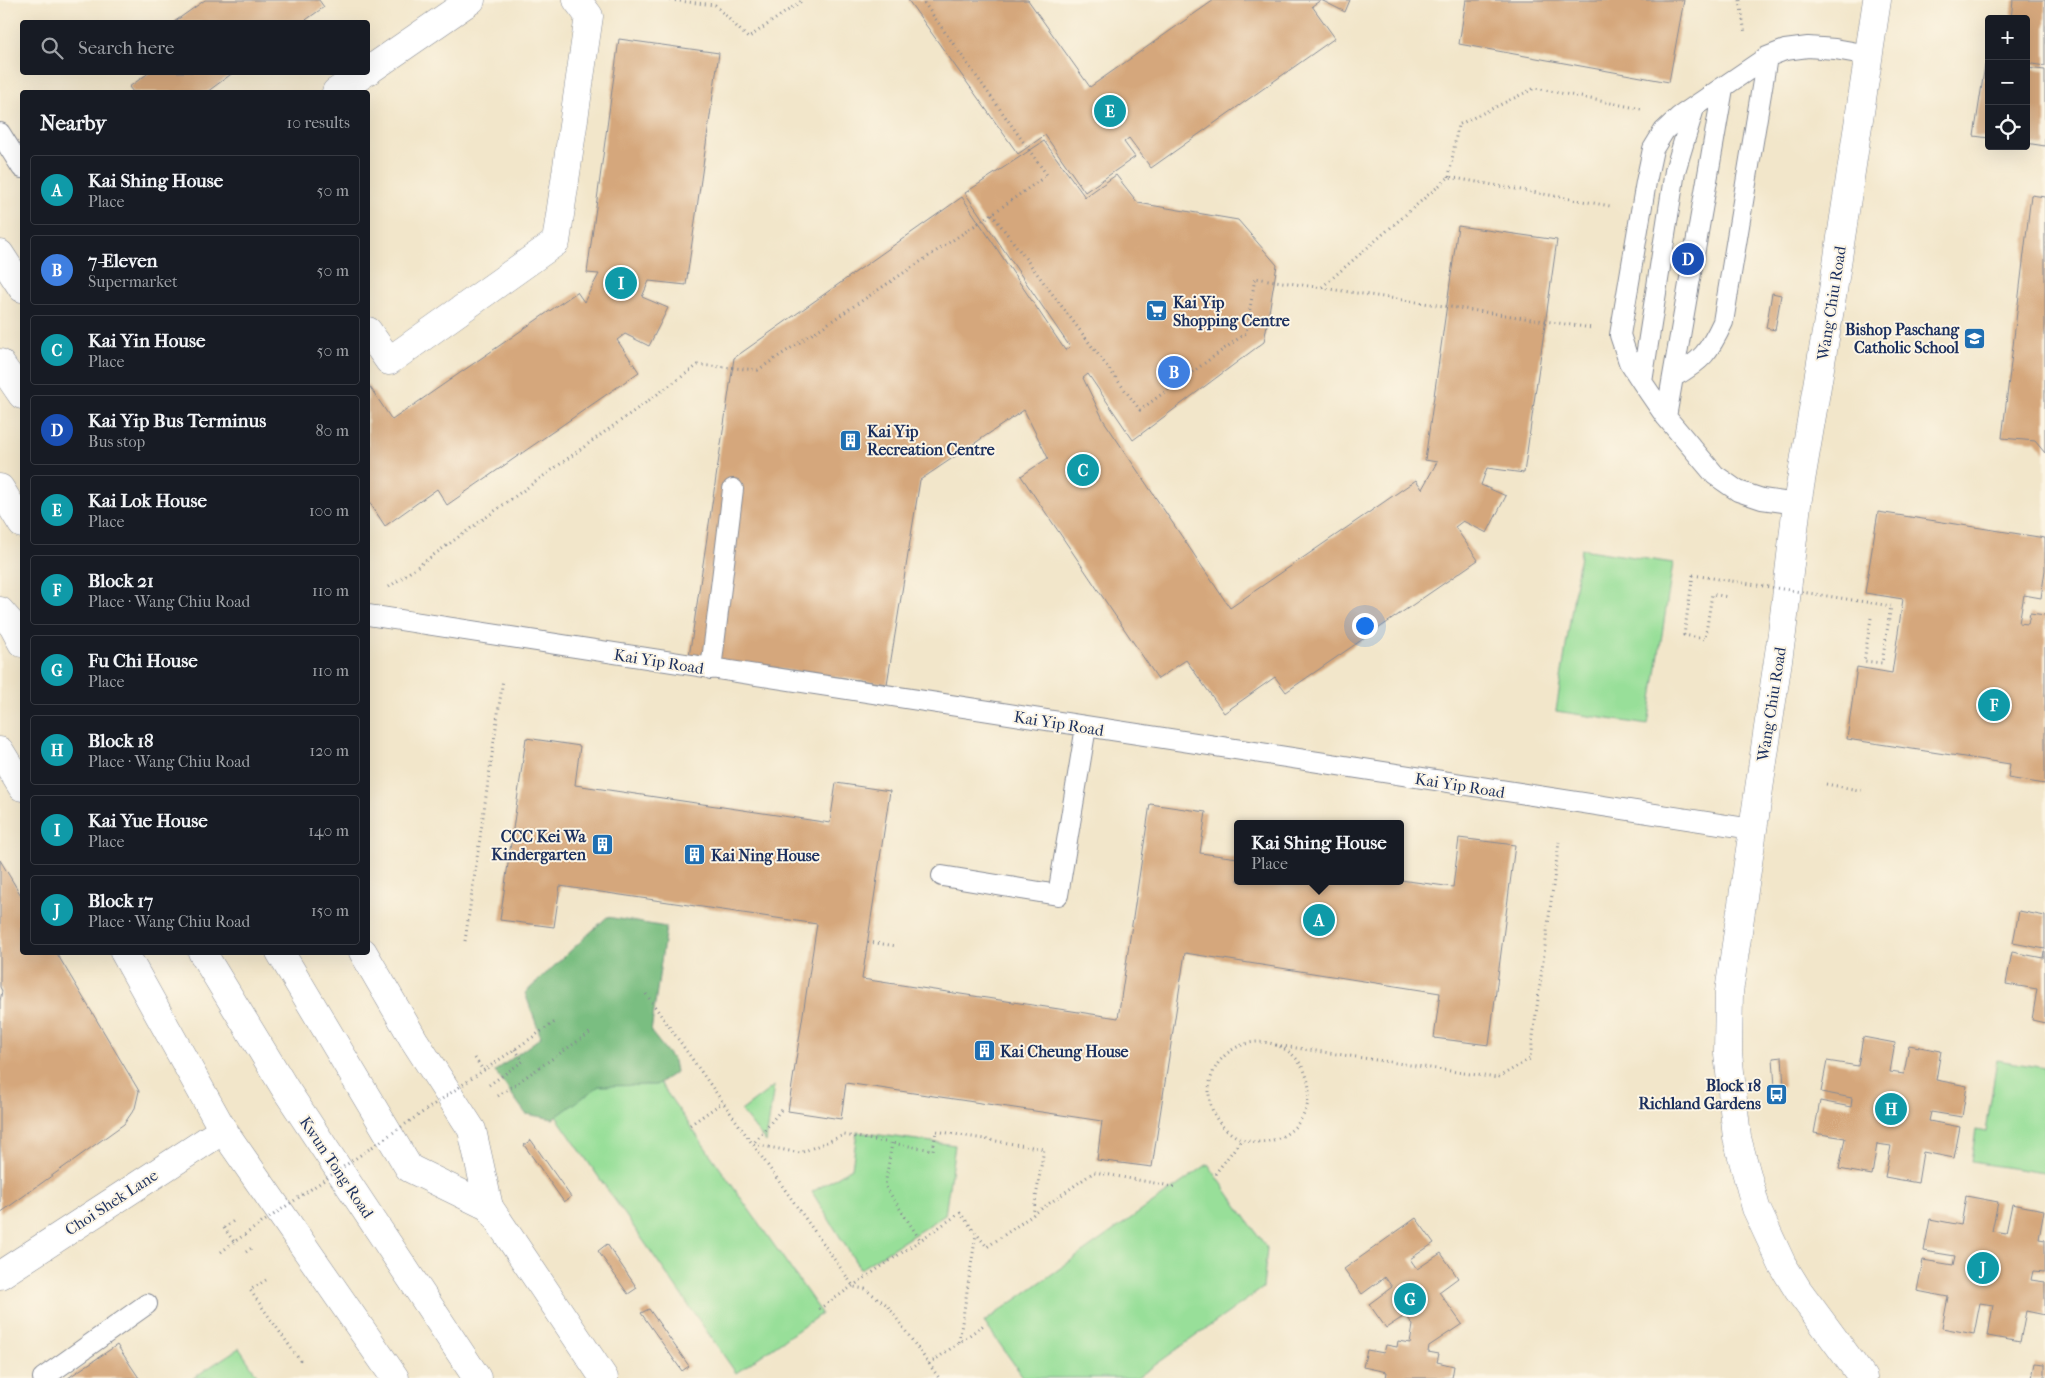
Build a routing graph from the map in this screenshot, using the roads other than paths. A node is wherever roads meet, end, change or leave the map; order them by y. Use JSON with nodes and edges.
{"nodes":[{"id":1,"x":471,"y":0,"type":"edge"},
{"id":2,"x":577,"y":0,"type":"edge"},
{"id":3,"x":1877,"y":0,"type":"edge"},
{"id":4,"x":1869,"y":55,"type":"junction"},
{"id":5,"x":1767,"y":57,"type":"junction"},
{"id":6,"x":370,"y":69,"type":"edge"},
{"id":7,"x":362,"y":75,"type":"edge"},
{"id":8,"x":1723,"y":88,"type":"junction"},
{"id":9,"x":339,"y":90,"type":"edge"},
{"id":10,"x":1694,"y":108,"type":"junction"},
{"id":11,"x":0,"y":133,"type":"edge"},
{"id":12,"x":20,"y":165,"type":"edge"},
{"id":13,"x":0,"y":254,"type":"edge"},
{"id":14,"x":20,"y":285,"type":"edge"},
{"id":15,"x":370,"y":334,"type":"edge"},
{"id":16,"x":0,"y":363,"type":"edge"},
{"id":17,"x":1673,"y":377,"type":"junction"},
{"id":18,"x":1642,"y":382,"type":"junction"},
{"id":19,"x":20,"y":392,"type":"edge"},
{"id":20,"x":1666,"y":417,"type":"junction"},
{"id":21,"x":734,"y":489,"type":"dead end"},
{"id":22,"x":1,"y":490,"type":"edge"},
{"id":23,"x":1798,"y":504,"type":"junction"},
{"id":24,"x":20,"y":521,"type":"edge"},
{"id":25,"x":370,"y":615,"type":"edge"},
{"id":26,"x":710,"y":669,"type":"junction"},
{"id":27,"x":1086,"y":727,"type":"junction"},
{"id":28,"x":0,"y":751,"type":"edge"},
{"id":29,"x":20,"y":784,"type":"edge"},
{"id":30,"x":1752,"y":829,"type":"junction"},
{"id":31,"x":942,"y":876,"type":"dead end"},
{"id":32,"x":126,"y":955,"type":"edge"},
{"id":33,"x":204,"y":955,"type":"edge"},
{"id":34,"x":282,"y":955,"type":"edge"},
{"id":35,"x":365,"y":955,"type":"edge"},
{"id":36,"x":223,"y":1130,"type":"junction"},
{"id":37,"x":489,"y":1207,"type":"junction"},
{"id":38,"x":0,"y":1275,"type":"edge"},
{"id":39,"x":148,"y":1304,"type":"dead end"},
{"id":40,"x":43,"y":1378,"type":"edge"},
{"id":41,"x":395,"y":1378,"type":"edge"},
{"id":42,"x":477,"y":1378,"type":"edge"},
{"id":43,"x":604,"y":1378,"type":"edge"},
{"id":44,"x":1862,"y":1378,"type":"edge"}],
"edges":[{"from":1,"to":6,"type":"main road"},
{"from":2,"to":15,"type":"main road"},
{"from":3,"to":4,"type":"main road","name":"Wang Chiu Road"},
{"from":4,"to":5,"type":"lane"},
{"from":4,"to":23,"type":"main road","name":"Wang Chiu Road"},
{"from":5,"to":8,"type":"lane"},
{"from":5,"to":17,"type":"lane"},
{"from":7,"to":9,"type":"main road"},
{"from":8,"to":10,"type":"lane"},
{"from":8,"to":17,"type":"lane"},
{"from":10,"to":18,"type":"lane"},
{"from":10,"to":18,"type":"lane"},
{"from":11,"to":12,"type":"lane"},
{"from":13,"to":14,"type":"main road"},
{"from":16,"to":19,"type":"main road"},
{"from":17,"to":20,"type":"lane"},
{"from":18,"to":20,"type":"lane"},
{"from":20,"to":23,"type":"lane"},
{"from":21,"to":26,"type":"lane"},
{"from":22,"to":24,"type":"main road"},
{"from":23,"to":30,"type":"main road","name":"Wang Chiu Road"},
{"from":25,"to":26,"type":"lane","name":"Kai Yip Road"},
{"from":26,"to":27,"type":"lane","name":"Kai Yip Road"},
{"from":27,"to":30,"type":"lane","name":"Kai Yip Road"},
{"from":27,"to":31,"type":"lane"},
{"from":28,"to":29,"type":"main road"},
{"from":30,"to":44,"type":"main road","name":"Wang Chiu Road"},
{"from":32,"to":36,"type":"main road"},
{"from":33,"to":42,"type":"main road","name":"Kwun Tong Road"},
{"from":34,"to":37,"type":"main road"},
{"from":35,"to":37,"type":"main road"},
{"from":36,"to":38,"type":"main road","name":"Choi Shek Lane"},
{"from":36,"to":41,"type":"main road"},
{"from":37,"to":43,"type":"main road"},
{"from":39,"to":40,"type":"lane"}]}
